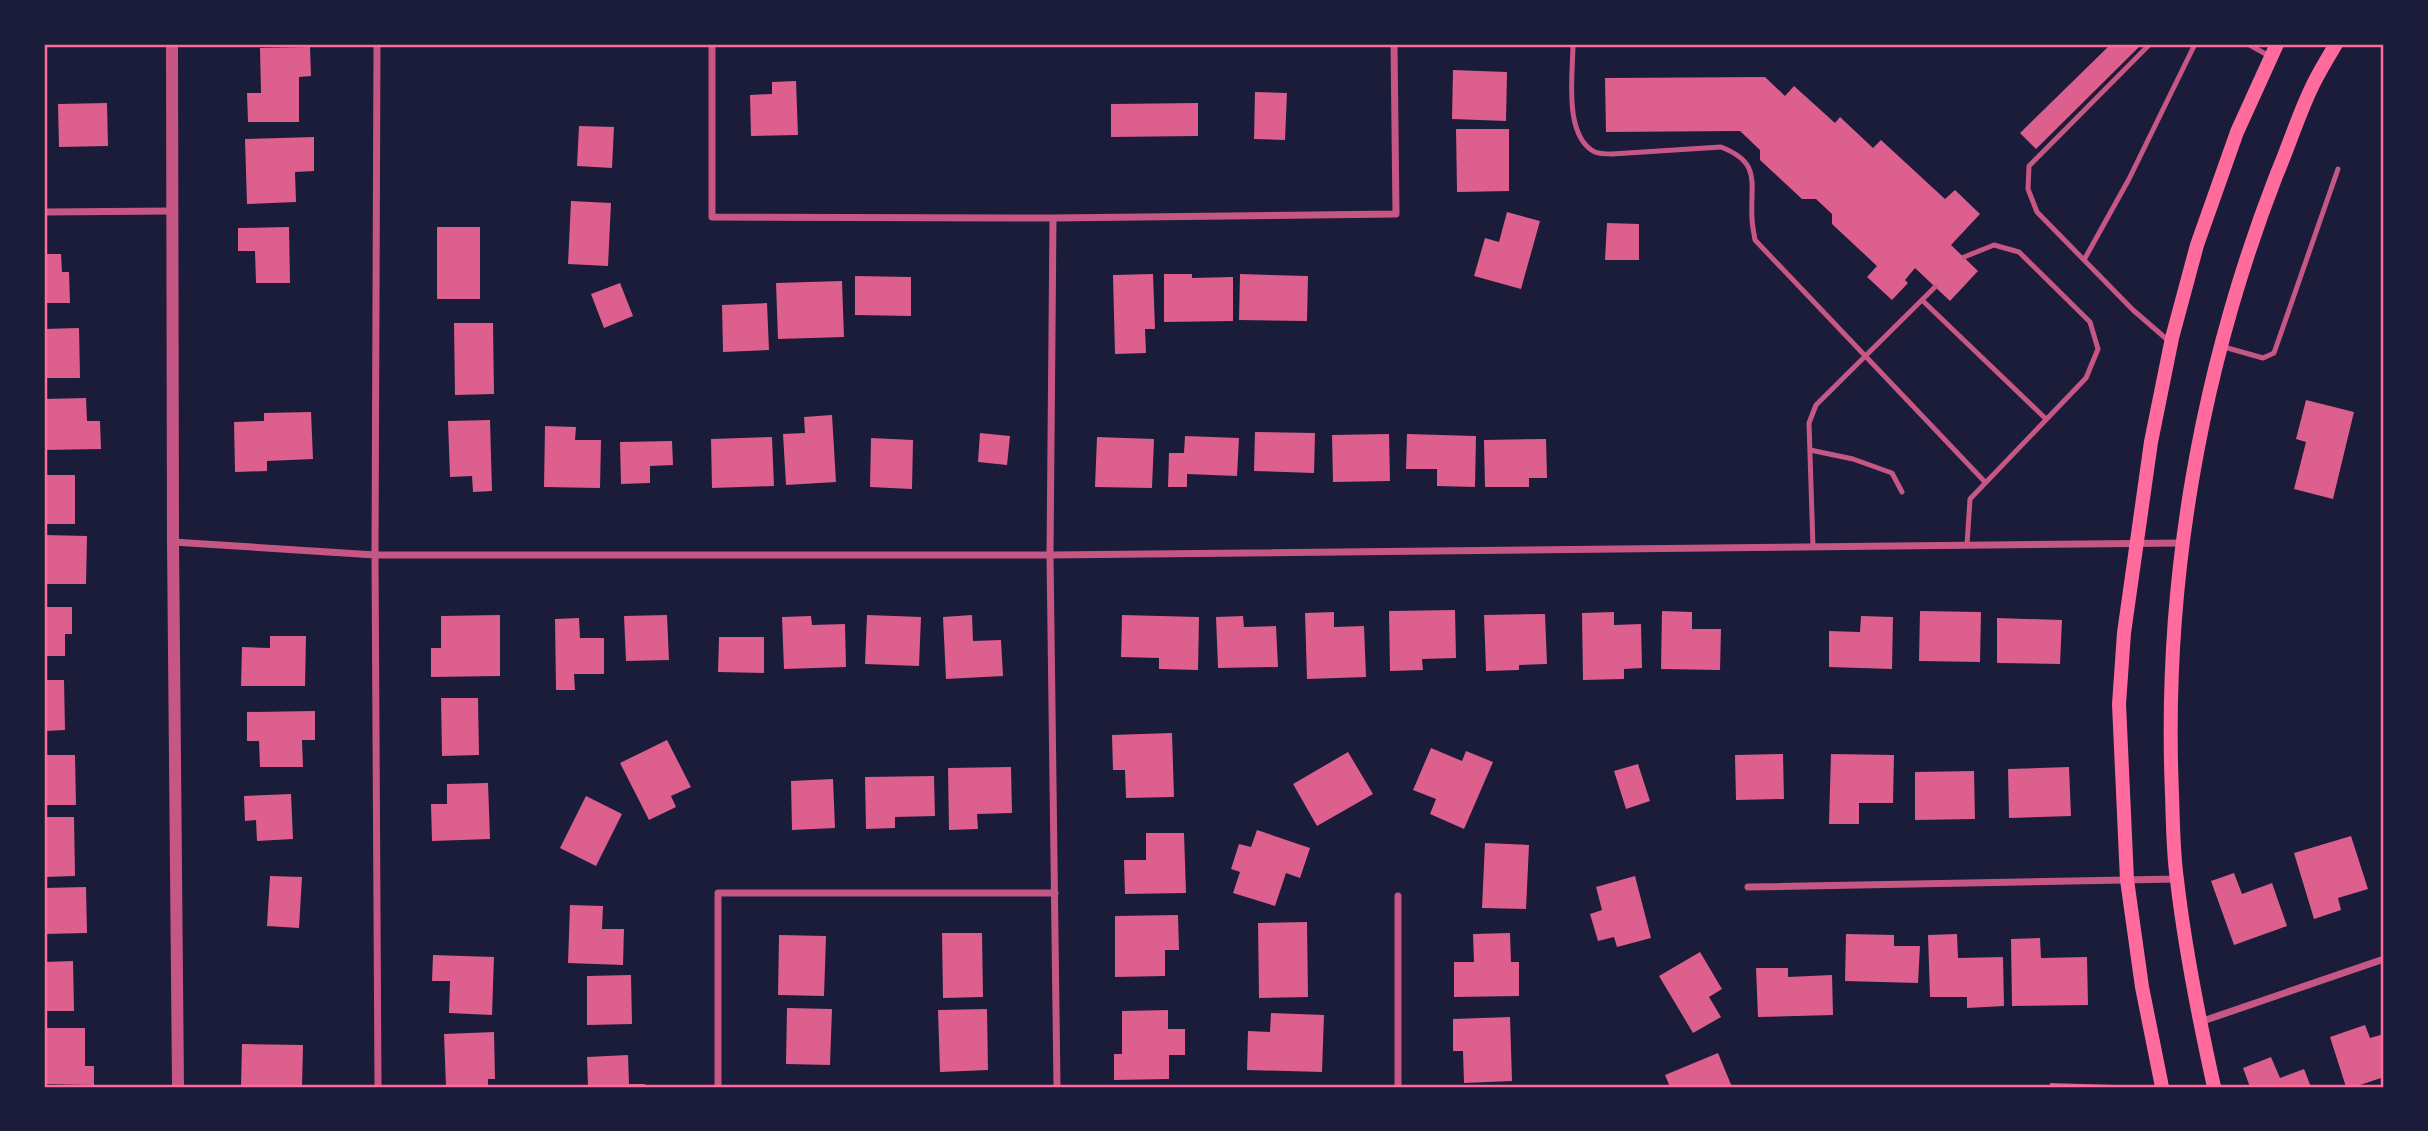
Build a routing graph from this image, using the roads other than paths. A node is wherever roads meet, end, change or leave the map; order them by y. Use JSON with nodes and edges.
{"nodes":[{"id":1,"x":172,"y":44,"type":"edge"},
{"id":2,"x":377,"y":44,"type":"edge"},
{"id":3,"x":712,"y":44,"type":"edge"},
{"id":4,"x":1394,"y":44,"type":"edge"},
{"id":5,"x":1573,"y":44,"type":"edge"},
{"id":6,"x":2150,"y":44,"type":"edge"},
{"id":7,"x":2195,"y":44,"type":"edge"},
{"id":8,"x":2248,"y":44,"type":"edge"},
{"id":9,"x":2336,"y":44,"type":"edge"},
{"id":10,"x":2274,"y":50,"type":"edge"},
{"id":11,"x":2338,"y":169,"type":"dead end"},
{"id":12,"x":172,"y":211,"type":"junction"},
{"id":13,"x":44,"y":212,"type":"edge"},
{"id":14,"x":1053,"y":218,"type":"junction"},
{"id":15,"x":1964,"y":257,"type":"dead end"},
{"id":16,"x":2084,"y":260,"type":"junction"},
{"id":17,"x":1935,"y":287,"type":"dead end"},
{"id":18,"x":1923,"y":301,"type":"junction"},
{"id":19,"x":2171,"y":343,"type":"junction"},
{"id":20,"x":2221,"y":346,"type":"junction"},
{"id":21,"x":1866,"y":357,"type":"junction"},
{"id":22,"x":2046,"y":419,"type":"junction"},
{"id":23,"x":1810,"y":450,"type":"junction"},
{"id":24,"x":1985,"y":482,"type":"junction"},
{"id":25,"x":1902,"y":492,"type":"dead end"},
{"id":26,"x":173,"y":542,"type":"junction"},
{"id":27,"x":2182,"y":543,"type":"junction"},
{"id":28,"x":2136,"y":544,"type":"junction"},
{"id":29,"x":1967,"y":545,"type":"junction"},
{"id":30,"x":1813,"y":547,"type":"junction"},
{"id":31,"x":375,"y":555,"type":"junction"},
{"id":32,"x":1050,"y":555,"type":"junction"},
{"id":33,"x":2177,"y":879,"type":"junction"},
{"id":34,"x":2127,"y":880,"type":"junction"},
{"id":35,"x":1748,"y":887,"type":"dead end"},
{"id":36,"x":1055,"y":893,"type":"junction"},
{"id":37,"x":1398,"y":897,"type":"dead end"},
{"id":38,"x":2384,"y":959,"type":"edge"},
{"id":39,"x":2200,"y":1022,"type":"junction"},
{"id":40,"x":178,"y":1087,"type":"edge"},
{"id":41,"x":378,"y":1087,"type":"edge"},
{"id":42,"x":718,"y":1087,"type":"edge"},
{"id":43,"x":1057,"y":1087,"type":"edge"},
{"id":44,"x":1398,"y":1087,"type":"edge"},
{"id":45,"x":2162,"y":1087,"type":"edge"},
{"id":46,"x":2214,"y":1087,"type":"edge"}],
"edges":[{"from":1,"to":12,"type":"street"},
{"from":2,"to":31,"type":"street"},
{"from":3,"to":14,"type":"street"},
{"from":4,"to":14,"type":"street"},
{"from":5,"to":21,"type":"lane"},
{"from":6,"to":16,"type":"lane"},
{"from":7,"to":16,"type":"lane"},
{"from":8,"to":10,"type":"lane"},
{"from":9,"to":20,"type":"main road"},
{"from":10,"to":19,"type":"main road"},
{"from":11,"to":20,"type":"lane"},
{"from":12,"to":13,"type":"street"},
{"from":12,"to":26,"type":"street"},
{"from":14,"to":32,"type":"street"},
{"from":15,"to":22,"type":"lane"},
{"from":16,"to":19,"type":"lane"},
{"from":17,"to":18,"type":"lane"},
{"from":18,"to":21,"type":"lane"},
{"from":18,"to":22,"type":"lane"},
{"from":19,"to":28,"type":"main road"},
{"from":20,"to":27,"type":"main road"},
{"from":21,"to":23,"type":"lane"},
{"from":21,"to":24,"type":"lane"},
{"from":22,"to":24,"type":"lane"},
{"from":23,"to":25,"type":"lane"},
{"from":23,"to":30,"type":"lane"},
{"from":24,"to":29,"type":"lane"},
{"from":26,"to":31,"type":"street"},
{"from":26,"to":40,"type":"street"},
{"from":27,"to":28,"type":"street"},
{"from":27,"to":33,"type":"main road"},
{"from":28,"to":29,"type":"street"},
{"from":28,"to":34,"type":"main road"},
{"from":29,"to":30,"type":"street"},
{"from":30,"to":32,"type":"street"},
{"from":31,"to":32,"type":"street"},
{"from":31,"to":41,"type":"street"},
{"from":32,"to":36,"type":"street"},
{"from":33,"to":34,"type":"street"},
{"from":33,"to":39,"type":"main road"},
{"from":34,"to":35,"type":"street"},
{"from":34,"to":45,"type":"main road"},
{"from":36,"to":42,"type":"street"},
{"from":36,"to":43,"type":"street"},
{"from":37,"to":44,"type":"street"},
{"from":38,"to":39,"type":"street"},
{"from":39,"to":46,"type":"main road"}]}
